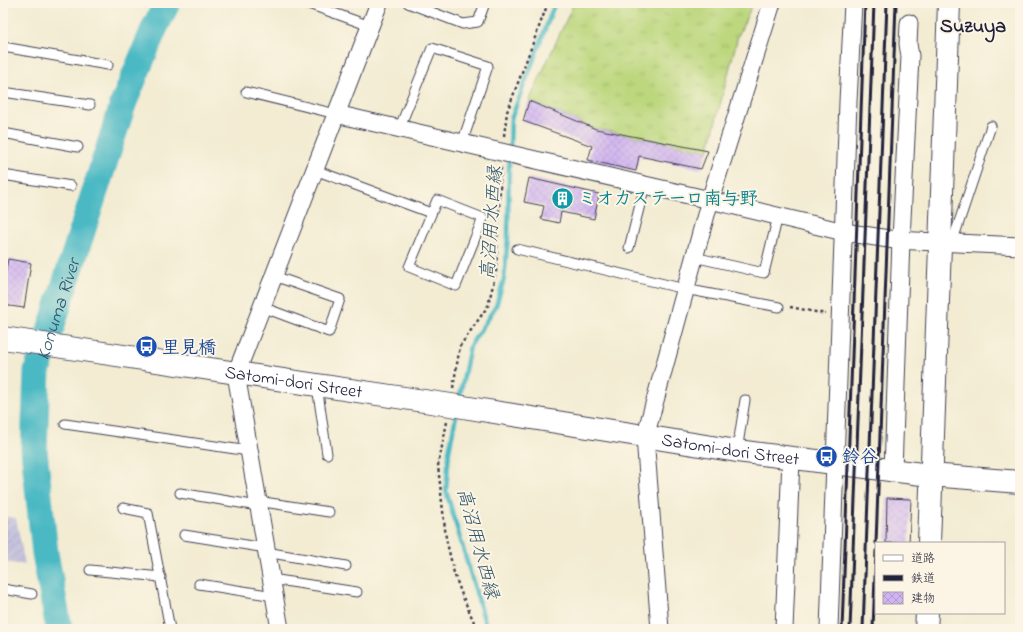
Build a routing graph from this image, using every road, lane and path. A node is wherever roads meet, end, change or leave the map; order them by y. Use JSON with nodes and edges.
{"nodes":[{"id":1,"x":306,"y":3,"type":"edge"},
{"id":2,"x":379,"y":3,"type":"edge"},
{"id":3,"x":408,"y":3,"type":"edge"},
{"id":4,"x":485,"y":3,"type":"edge"},
{"id":5,"x":548,"y":3,"type":"edge"},
{"id":6,"x":772,"y":3,"type":"edge"},
{"id":7,"x":853,"y":3,"type":"edge"},
{"id":8,"x":949,"y":3,"type":"edge"},
{"id":9,"x":909,"y":23,"type":"dead end"},
{"id":10,"x":370,"y":26,"type":"junction"},
{"id":11,"x":3,"y":48,"type":"edge"},
{"id":12,"x":108,"y":66,"type":"dead end"},
{"id":13,"x":3,"y":92,"type":"edge"},
{"id":14,"x":246,"y":92,"type":"dead end"},
{"id":15,"x":90,"y":105,"type":"dead end"},
{"id":16,"x":336,"y":114,"type":"junction"},
{"id":17,"x":991,"y":126,"type":"dead end"},
{"id":18,"x":399,"y":128,"type":"junction"},
{"id":19,"x":3,"y":133,"type":"edge"},
{"id":20,"x":462,"y":143,"type":"junction"},
{"id":21,"x":78,"y":147,"type":"dead end"},
{"id":22,"x":506,"y":154,"type":"junction"},
{"id":23,"x":315,"y":170,"type":"junction"},
{"id":24,"x":3,"y":175,"type":"edge"},
{"id":25,"x":645,"y":185,"type":"junction"},
{"id":26,"x":71,"y":186,"type":"dead end"},
{"id":27,"x":710,"y":200,"type":"junction"},
{"id":28,"x":431,"y":213,"type":"junction"},
{"id":29,"x":778,"y":216,"type":"junction"},
{"id":30,"x":844,"y":232,"type":"junction"},
{"id":31,"x":901,"y":240,"type":"junction"},
{"id":32,"x":946,"y":243,"type":"junction"},
{"id":33,"x":1020,"y":246,"type":"edge"},
{"id":34,"x":629,"y":248,"type":"dead end"},
{"id":35,"x":517,"y":249,"type":"dead end"},
{"id":36,"x":694,"y":257,"type":"junction"},
{"id":37,"x":274,"y":276,"type":"junction"},
{"id":38,"x":685,"y":289,"type":"junction"},
{"id":39,"x":262,"y":307,"type":"junction"},
{"id":40,"x":779,"y":307,"type":"joint"},
{"id":41,"x":840,"y":317,"type":"junction"},
{"id":42,"x":3,"y":338,"type":"edge"},
{"id":43,"x":236,"y":374,"type":"junction"},
{"id":44,"x":317,"y":386,"type":"junction"},
{"id":45,"x":745,"y":400,"type":"dead end"},
{"id":46,"x":456,"y":406,"type":"junction"},
{"id":47,"x":65,"y":424,"type":"dead end"},
{"id":48,"x":645,"y":437,"type":"junction"},
{"id":49,"x":249,"y":451,"type":"junction"},
{"id":50,"x":737,"y":451,"type":"junction"},
{"id":51,"x":327,"y":454,"type":"dead end"},
{"id":52,"x":791,"y":459,"type":"junction"},
{"id":53,"x":835,"y":464,"type":"junction"},
{"id":54,"x":893,"y":471,"type":"junction"},
{"id":55,"x":930,"y":475,"type":"junction"},
{"id":56,"x":1020,"y":482,"type":"edge"},
{"id":57,"x":180,"y":493,"type":"dead end"},
{"id":58,"x":258,"y":503,"type":"junction"},
{"id":59,"x":123,"y":508,"type":"dead end"},
{"id":60,"x":329,"y":512,"type":"dead end"},
{"id":61,"x":184,"y":535,"type":"dead end"},
{"id":62,"x":929,"y":542,"type":"edge"},
{"id":63,"x":266,"y":550,"type":"junction"},
{"id":64,"x":346,"y":566,"type":"dead end"},
{"id":65,"x":90,"y":570,"type":"dead end"},
{"id":66,"x":161,"y":578,"type":"junction"},
{"id":67,"x":271,"y":579,"type":"junction"},
{"id":68,"x":199,"y":584,"type":"dead end"},
{"id":69,"x":3,"y":589,"type":"edge"},
{"id":70,"x":357,"y":592,"type":"dead end"},
{"id":71,"x":32,"y":594,"type":"dead end"},
{"id":72,"x":274,"y":596,"type":"junction"},
{"id":73,"x":927,"y":614,"type":"edge"},
{"id":74,"x":170,"y":629,"type":"edge"},
{"id":75,"x":280,"y":629,"type":"edge"},
{"id":76,"x":477,"y":629,"type":"edge"},
{"id":77,"x":660,"y":629,"type":"edge"},
{"id":78,"x":784,"y":629,"type":"edge"},
{"id":79,"x":829,"y":629,"type":"edge"},
{"id":80,"x":926,"y":629,"type":"edge"}],
"edges":[{"from":1,"to":10,"type":"lane"},
{"from":2,"to":10,"type":"street"},
{"from":3,"to":4,"type":"lane"},
{"from":5,"to":22,"type":"path"},
{"from":6,"to":27,"type":"street"},
{"from":7,"to":30,"type":"street"},
{"from":8,"to":32,"type":"street"},
{"from":9,"to":31,"type":"street"},
{"from":10,"to":16,"type":"street"},
{"from":11,"to":12,"type":"lane"},
{"from":13,"to":15,"type":"lane"},
{"from":14,"to":16,"type":"lane"},
{"from":16,"to":18,"type":"street"},
{"from":16,"to":23,"type":"street"},
{"from":17,"to":32,"type":"lane"},
{"from":18,"to":20,"type":"street"},
{"from":18,"to":20,"type":"lane"},
{"from":19,"to":21,"type":"lane"},
{"from":20,"to":22,"type":"street"},
{"from":22,"to":25,"type":"street"},
{"from":22,"to":46,"type":"path"},
{"from":23,"to":28,"type":"lane"},
{"from":23,"to":37,"type":"street"},
{"from":24,"to":26,"type":"lane"},
{"from":25,"to":27,"type":"street"},
{"from":25,"to":34,"type":"lane"},
{"from":27,"to":29,"type":"street"},
{"from":27,"to":36,"type":"street"},
{"from":28,"to":28,"type":"lane"},
{"from":29,"to":30,"type":"street"},
{"from":29,"to":36,"type":"lane"},
{"from":30,"to":31,"type":"street"},
{"from":30,"to":41,"type":"street"},
{"from":31,"to":32,"type":"street"},
{"from":31,"to":54,"type":"street"},
{"from":32,"to":33,"type":"street"},
{"from":32,"to":55,"type":"street"},
{"from":35,"to":38,"type":"lane"},
{"from":36,"to":38,"type":"street"},
{"from":37,"to":39,"type":"street"},
{"from":37,"to":39,"type":"lane"},
{"from":38,"to":40,"type":"lane"},
{"from":38,"to":48,"type":"street"},
{"from":39,"to":43,"type":"street"},
{"from":40,"to":41,"type":"path"},
{"from":41,"to":53,"type":"street"},
{"from":42,"to":43,"type":"street","name":"Satomi-dori Street"},
{"from":43,"to":44,"type":"street","name":"Satomi-dori Street"},
{"from":43,"to":49,"type":"street"},
{"from":44,"to":46,"type":"street","name":"Satomi-dori Street"},
{"from":44,"to":51,"type":"lane"},
{"from":45,"to":50,"type":"lane"},
{"from":46,"to":48,"type":"street","name":"Satomi-dori Street"},
{"from":46,"to":76,"type":"path"},
{"from":47,"to":49,"type":"lane"},
{"from":48,"to":50,"type":"street","name":"Satomi-dori Street"},
{"from":48,"to":77,"type":"street"},
{"from":49,"to":58,"type":"street"},
{"from":50,"to":52,"type":"street","name":"Satomi-dori Street"},
{"from":52,"to":53,"type":"street","name":"Satomi-dori Street"},
{"from":52,"to":78,"type":"street"},
{"from":53,"to":54,"type":"street","name":"Satomi-dori Street"},
{"from":53,"to":79,"type":"street"},
{"from":54,"to":55,"type":"street","name":"Satomi-dori Street"},
{"from":55,"to":56,"type":"street","name":"Satomi-dori Street"},
{"from":55,"to":62,"type":"street"},
{"from":57,"to":58,"type":"lane"},
{"from":58,"to":60,"type":"lane"},
{"from":58,"to":63,"type":"street"},
{"from":59,"to":66,"type":"lane"},
{"from":61,"to":63,"type":"lane"},
{"from":63,"to":64,"type":"lane"},
{"from":63,"to":67,"type":"street"},
{"from":65,"to":66,"type":"lane"},
{"from":66,"to":74,"type":"lane"},
{"from":67,"to":70,"type":"lane"},
{"from":67,"to":72,"type":"street"},
{"from":68,"to":72,"type":"lane"},
{"from":69,"to":71,"type":"lane"},
{"from":72,"to":75,"type":"street"},
{"from":73,"to":80,"type":"street"}]}
